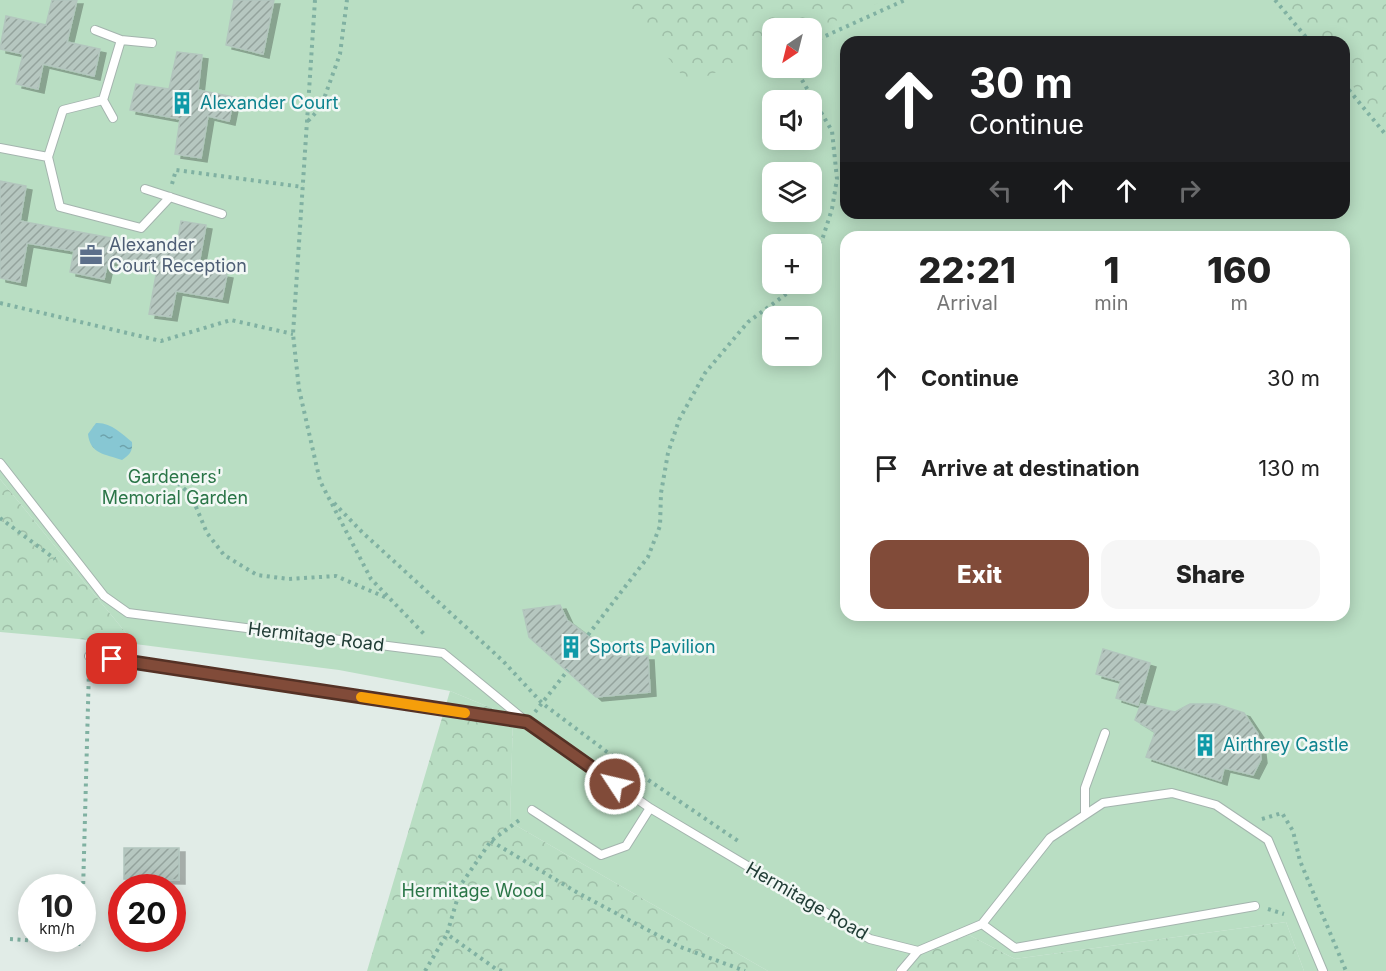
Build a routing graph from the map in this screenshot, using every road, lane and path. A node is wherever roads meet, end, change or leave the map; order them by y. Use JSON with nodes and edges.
{"nodes":[{"id":1,"x":315,"y":0,"type":"edge"},
{"id":2,"x":347,"y":0,"type":"edge"},
{"id":3,"x":905,"y":0,"type":"edge"},
{"id":4,"x":1275,"y":0,"type":"edge"},
{"id":5,"x":95,"y":30,"type":"dead end"},
{"id":6,"x":1305,"y":36,"type":"edge"},
{"id":7,"x":822,"y":37,"type":"edge"},
{"id":8,"x":121,"y":40,"type":"junction"},
{"id":9,"x":152,"y":43,"type":"dead end"},
{"id":10,"x":801,"y":78,"type":"edge"},
{"id":11,"x":1350,"y":91,"type":"edge"},
{"id":12,"x":103,"y":100,"type":"junction"},
{"id":13,"x":113,"y":118,"type":"dead end"},
{"id":14,"x":307,"y":121,"type":"junction"},
{"id":15,"x":1386,"y":135,"type":"edge"},
{"id":16,"x":0,"y":148,"type":"edge"},
{"id":17,"x":48,"y":157,"type":"junction"},
{"id":18,"x":303,"y":187,"type":"junction"},
{"id":19,"x":145,"y":189,"type":"dead end"},
{"id":20,"x":170,"y":197,"type":"junction"},
{"id":21,"x":222,"y":214,"type":"dead end"},
{"id":22,"x":822,"y":239,"type":"edge"},
{"id":23,"x":786,"y":294,"type":"edge"},
{"id":24,"x":0,"y":303,"type":"edge"},
{"id":25,"x":293,"y":334,"type":"junction"},
{"id":26,"x":0,"y":463,"type":"edge"},
{"id":27,"x":167,"y":473,"type":"dead end"},
{"id":28,"x":329,"y":498,"type":"junction"},
{"id":29,"x":391,"y":599,"type":"junction"},
{"id":30,"x":588,"y":636,"type":"dead end"},
{"id":31,"x":442,"y":653,"type":"junction"},
{"id":32,"x":90,"y":656,"type":"joint"},
{"id":33,"x":567,"y":670,"type":"dead end"},
{"id":34,"x":543,"y":703,"type":"junction"},
{"id":35,"x":527,"y":722,"type":"junction"},
{"id":36,"x":1105,"y":732,"type":"dead end"},
{"id":37,"x":650,"y":808,"type":"junction"},
{"id":38,"x":532,"y":810,"type":"joint"},
{"id":39,"x":1085,"y":814,"type":"junction"},
{"id":40,"x":1252,"y":829,"type":"junction"},
{"id":41,"x":491,"y":841,"type":"junction"},
{"id":42,"x":745,"y":845,"type":"dead end"},
{"id":43,"x":84,"y":874,"type":"edge"},
{"id":44,"x":1255,"y":906,"type":"joint"},
{"id":45,"x":982,"y":924,"type":"junction"},
{"id":46,"x":1303,"y":924,"type":"junction"},
{"id":47,"x":447,"y":934,"type":"junction"},
{"id":48,"x":10,"y":939,"type":"dead end"},
{"id":49,"x":18,"y":940,"type":"edge"},
{"id":50,"x":918,"y":951,"type":"junction"},
{"id":51,"x":495,"y":970,"type":"edge"},
{"id":52,"x":424,"y":971,"type":"edge"},
{"id":53,"x":502,"y":971,"type":"edge"},
{"id":54,"x":745,"y":971,"type":"edge"},
{"id":55,"x":901,"y":971,"type":"edge"},
{"id":56,"x":1323,"y":971,"type":"edge"},
{"id":57,"x":1346,"y":971,"type":"edge"}],
"edges":[{"from":1,"to":14,"type":"path"},
{"from":2,"to":14,"type":"path"},
{"from":3,"to":7,"type":"path"},
{"from":4,"to":6,"type":"path"},
{"from":5,"to":8,"type":"lane"},
{"from":8,"to":9,"type":"lane"},
{"from":8,"to":12,"type":"lane"},
{"from":10,"to":22,"type":"path"},
{"from":11,"to":15,"type":"path"},
{"from":12,"to":13,"type":"lane"},
{"from":12,"to":17,"type":"lane"},
{"from":14,"to":18,"type":"path"},
{"from":16,"to":17,"type":"lane"},
{"from":17,"to":20,"type":"lane"},
{"from":18,"to":20,"type":"path"},
{"from":18,"to":25,"type":"path"},
{"from":19,"to":20,"type":"lane"},
{"from":20,"to":21,"type":"lane"},
{"from":23,"to":30,"type":"path"},
{"from":24,"to":25,"type":"path"},
{"from":25,"to":28,"type":"path"},
{"from":26,"to":31,"type":"lane","name":"Hermitage Road"},
{"from":27,"to":29,"type":"path"},
{"from":28,"to":29,"type":"path"},
{"from":28,"to":34,"type":"path"},
{"from":29,"to":31,"type":"path"},
{"from":31,"to":35,"type":"lane","name":"Hermitage Road"},
{"from":32,"to":35,"type":"lane"},
{"from":32,"to":43,"type":"path"},
{"from":33,"to":34,"type":"path"},
{"from":34,"to":35,"type":"path"},
{"from":34,"to":42,"type":"path"},
{"from":35,"to":37,"type":"lane","name":"Hermitage Road"},
{"from":36,"to":39,"type":"lane"},
{"from":37,"to":38,"type":"lane"},
{"from":37,"to":50,"type":"lane","name":"Hermitage Road"},
{"from":38,"to":41,"type":"path"},
{"from":39,"to":40,"type":"lane"},
{"from":39,"to":45,"type":"lane"},
{"from":40,"to":46,"type":"lane"},
{"from":40,"to":57,"type":"path"},
{"from":41,"to":47,"type":"path"},
{"from":41,"to":54,"type":"path"},
{"from":44,"to":45,"type":"lane"},
{"from":44,"to":46,"type":"path"},
{"from":45,"to":50,"type":"lane"},
{"from":46,"to":56,"type":"lane"},
{"from":47,"to":51,"type":"path"},
{"from":47,"to":52,"type":"path"},
{"from":48,"to":49,"type":"path"},
{"from":50,"to":55,"type":"lane"},
{"from":51,"to":53,"type":"path"}]}
